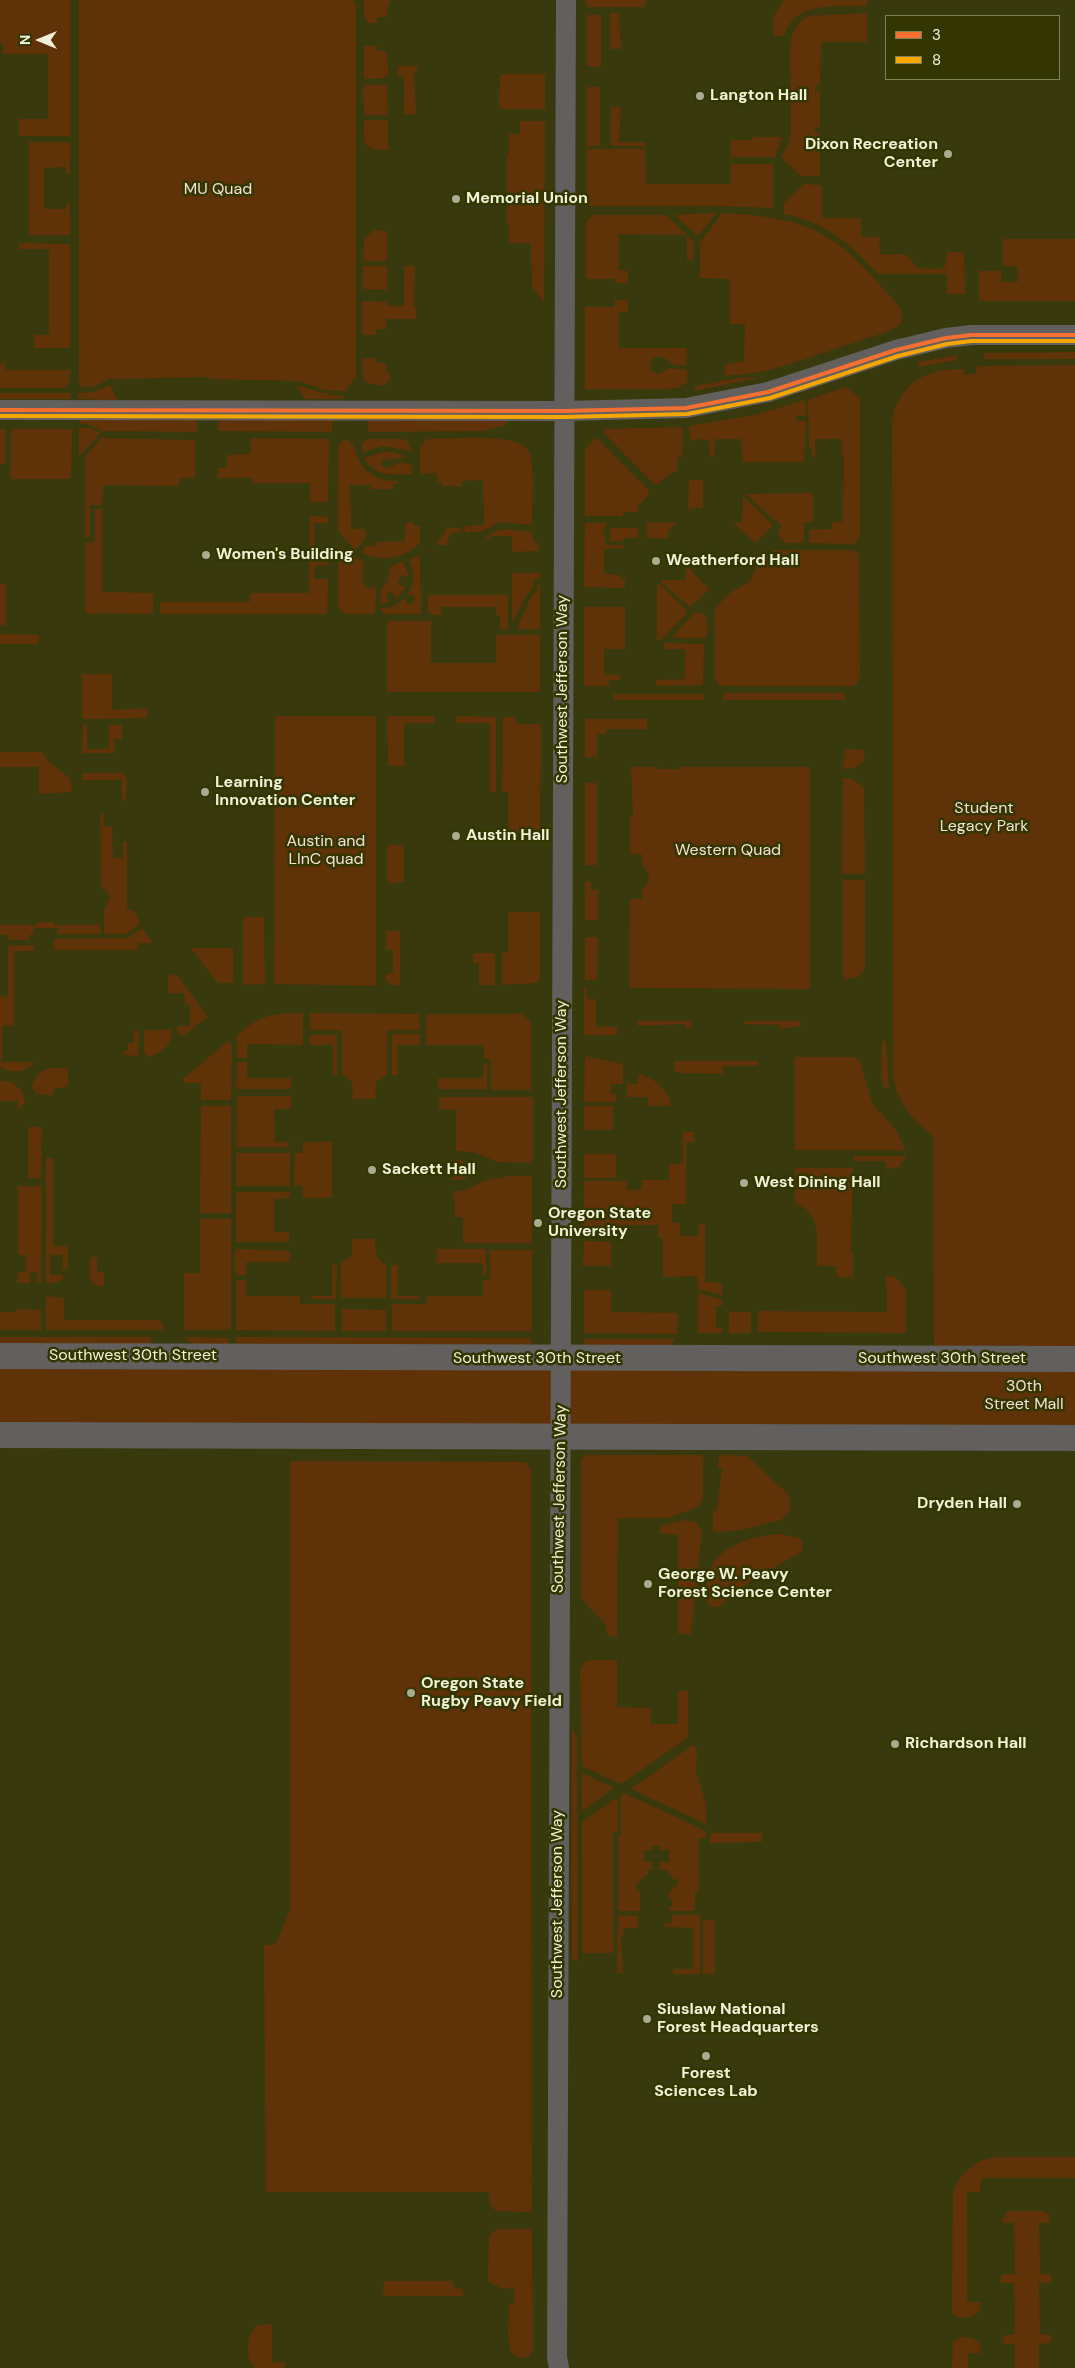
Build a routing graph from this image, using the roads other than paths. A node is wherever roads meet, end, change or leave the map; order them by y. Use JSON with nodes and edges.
{"nodes":[{"id":1,"x":566,"y":0,"type":"edge"},
{"id":2,"x":1075,"y":335,"type":"edge"},
{"id":3,"x":0,"y":410,"type":"edge"},
{"id":4,"x":564,"y":411,"type":"junction"},
{"id":5,"x":0,"y":1356,"type":"edge"},
{"id":6,"x":561,"y":1359,"type":"junction"},
{"id":7,"x":1075,"y":1360,"type":"edge"},
{"id":8,"x":0,"y":1435,"type":"edge"},
{"id":9,"x":562,"y":1438,"type":"junction"},
{"id":10,"x":1075,"y":1438,"type":"edge"},
{"id":11,"x":559,"y":2368,"type":"edge"}],
"edges":[{"from":1,"to":4,"type":"street","name":"Southwest Jefferson Way"},
{"from":2,"to":4,"type":"street"},
{"from":3,"to":4,"type":"street"},
{"from":4,"to":6,"type":"street","name":"Southwest Jefferson Way"},
{"from":5,"to":6,"type":"street","name":"Southwest 30th Street"},
{"from":6,"to":7,"type":"street","name":"Southwest 30th Street"},
{"from":6,"to":9,"type":"street","name":"Southwest Jefferson Way"},
{"from":8,"to":9,"type":"street"},
{"from":9,"to":10,"type":"street"},
{"from":9,"to":11,"type":"street","name":"Southwest Jefferson Way"}]}
